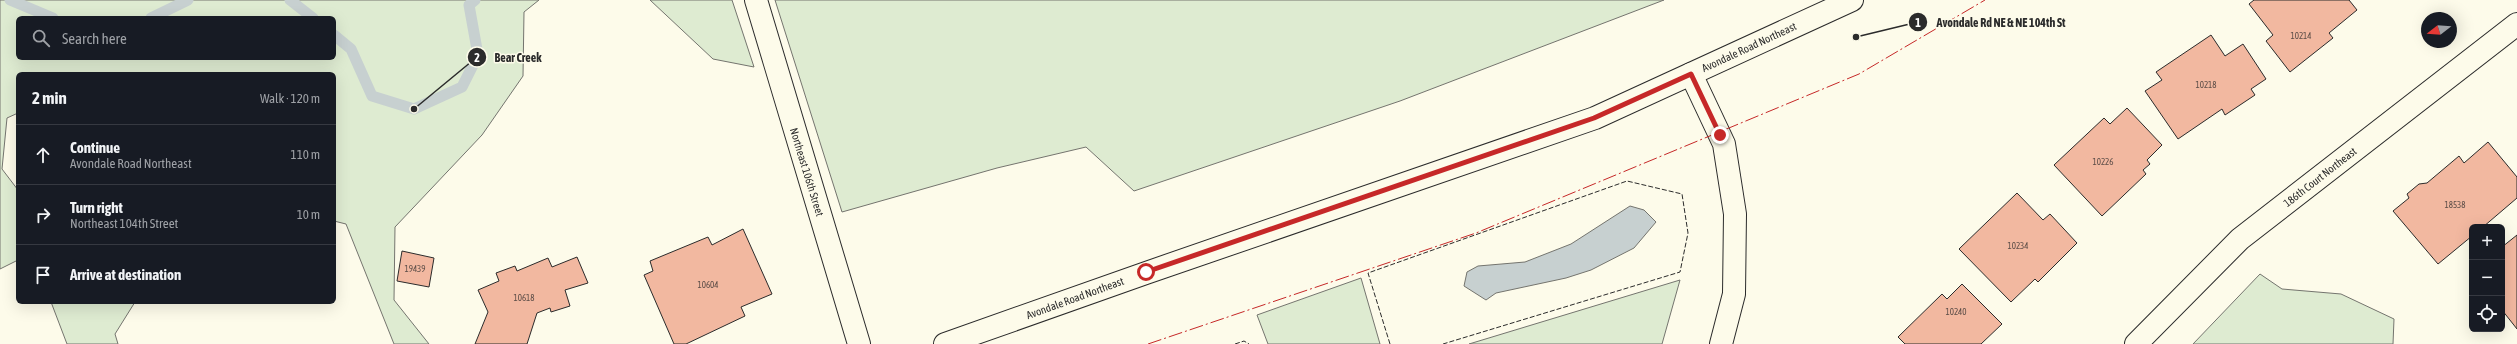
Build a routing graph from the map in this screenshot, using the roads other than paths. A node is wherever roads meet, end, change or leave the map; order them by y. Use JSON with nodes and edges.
{"nodes":[{"id":1,"x":756,"y":0,"type":"edge"},
{"id":2,"x":1852,"y":0,"type":"edge"},
{"id":3,"x":2515,"y":30,"type":"edge"},
{"id":4,"x":1691,"y":74,"type":"junction"},
{"id":5,"x":859,"y":344,"type":"edge"},
{"id":6,"x":946,"y":344,"type":"edge"},
{"id":7,"x":1721,"y":344,"type":"edge"},
{"id":8,"x":2136,"y":344,"type":"edge"}],
"edges":[{"from":1,"to":5,"type":"street","name":"Northeast 106th Street"},
{"from":2,"to":4,"type":"street","name":"Avondale Road Northeast"},
{"from":3,"to":8,"type":"street","name":"186th Court Northeast"},
{"from":4,"to":6,"type":"street","name":"Avondale Road Northeast"},
{"from":4,"to":7,"type":"street"}]}
